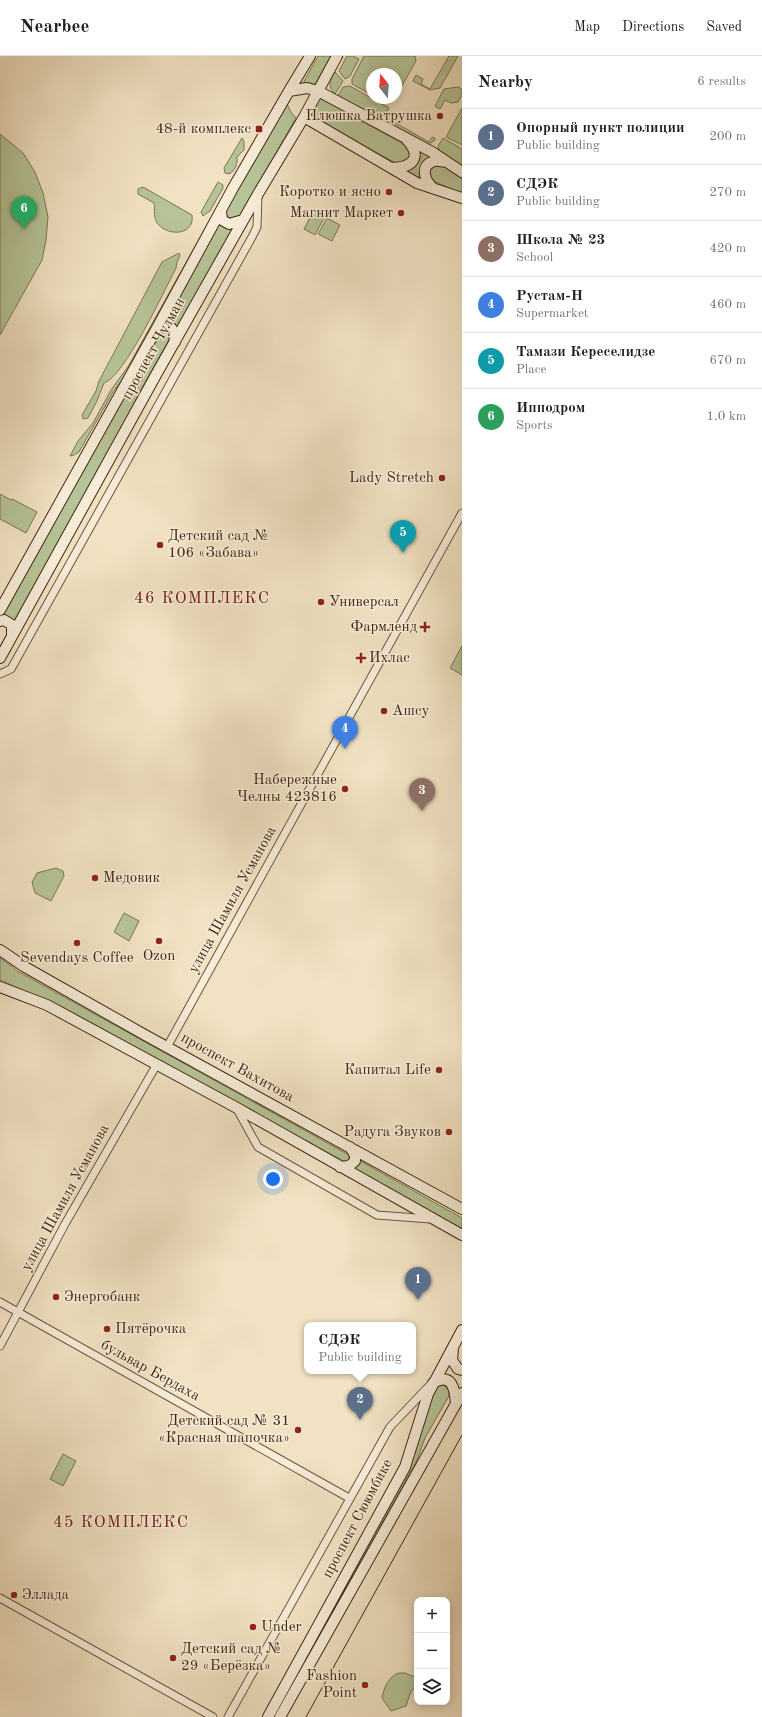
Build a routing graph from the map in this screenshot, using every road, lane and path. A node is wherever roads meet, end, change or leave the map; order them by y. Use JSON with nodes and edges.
{"nodes":[{"id":1,"x":310,"y":56,"type":"edge"},
{"id":2,"x":337,"y":56,"type":"edge"},
{"id":3,"x":288,"y":91,"type":"junction"},
{"id":4,"x":318,"y":91,"type":"junction"},
{"id":5,"x":304,"y":117,"type":"junction"},
{"id":6,"x":406,"y":138,"type":"junction"},
{"id":7,"x":448,"y":162,"type":"junction"},
{"id":8,"x":391,"y":168,"type":"junction"},
{"id":9,"x":462,"y":172,"type":"edge"},
{"id":10,"x":433,"y":188,"type":"junction"},
{"id":11,"x":258,"y":194,"type":"junction"},
{"id":12,"x":462,"y":198,"type":"edge"},
{"id":13,"x":221,"y":211,"type":"junction"},
{"id":14,"x":243,"y":220,"type":"junction"},
{"id":15,"x":157,"y":328,"type":"junction"},
{"id":16,"x":175,"y":342,"type":"junction"},
{"id":17,"x":462,"y":513,"type":"edge"},
{"id":18,"x":0,"y":610,"type":"edge"},
{"id":19,"x":0,"y":621,"type":"edge"},
{"id":20,"x":12,"y":635,"type":"junction"},
{"id":21,"x":0,"y":658,"type":"edge"},
{"id":22,"x":0,"y":674,"type":"edge"},
{"id":23,"x":0,"y":950,"type":"edge"},
{"id":24,"x":0,"y":987,"type":"edge"},
{"id":25,"x":167,"y":1047,"type":"junction"},
{"id":26,"x":157,"y":1064,"type":"junction"},
{"id":27,"x":237,"y":1108,"type":"junction"},
{"id":28,"x":350,"y":1147,"type":"junction"},
{"id":29,"x":340,"y":1167,"type":"junction"},
{"id":30,"x":462,"y":1209,"type":"edge"},
{"id":31,"x":434,"y":1219,"type":"junction"},
{"id":32,"x":462,"y":1235,"type":"edge"},
{"id":33,"x":0,"y":1302,"type":"edge"},
{"id":34,"x":17,"y":1312,"type":"junction"},
{"id":35,"x":462,"y":1330,"type":"edge"},
{"id":36,"x":0,"y":1346,"type":"edge"},
{"id":37,"x":453,"y":1347,"type":"junction"},
{"id":38,"x":462,"y":1370,"type":"edge"},
{"id":39,"x":433,"y":1382,"type":"junction"},
{"id":40,"x":462,"y":1393,"type":"edge"},
{"id":41,"x":456,"y":1404,"type":"junction"},
{"id":42,"x":349,"y":1498,"type":"junction"},
{"id":43,"x":0,"y":1598,"type":"edge"},
{"id":44,"x":213,"y":1717,"type":"edge"},
{"id":45,"x":228,"y":1717,"type":"edge"},
{"id":46,"x":268,"y":1717,"type":"edge"},
{"id":47,"x":280,"y":1717,"type":"edge"}],
"edges":[{"from":1,"to":3,"type":"main road","name":"проспект Чулман"},
{"from":2,"to":4,"type":"main road","name":"проспект Чулман"},
{"from":3,"to":4,"type":"main road"},
{"from":3,"to":13,"type":"main road","name":"проспект Чулман"},
{"from":4,"to":5,"type":"main road","name":"проспект Чулман"},
{"from":4,"to":6,"type":"main road"},
{"from":5,"to":8,"type":"main road"},
{"from":5,"to":11,"type":"main road","name":"проспект Чулман"},
{"from":6,"to":7,"type":"main road"},
{"from":6,"to":8,"type":"main road"},
{"from":7,"to":9,"type":"main road"},
{"from":7,"to":10,"type":"main road"},
{"from":8,"to":10,"type":"main road"},
{"from":10,"to":12,"type":"main road"},
{"from":11,"to":14,"type":"main road","name":"проспект Чулман"},
{"from":11,"to":22,"type":"street"},
{"from":13,"to":14,"type":"main road"},
{"from":13,"to":15,"type":"main road","name":"проспект Чулман"},
{"from":14,"to":16,"type":"main road","name":"проспект Чулман"},
{"from":15,"to":16,"type":"main road"},
{"from":15,"to":18,"type":"main road","name":"проспект Чулман"},
{"from":16,"to":20,"type":"main road","name":"проспект Чулман"},
{"from":17,"to":25,"type":"street","name":"улица Шамиля Усманова"},
{"from":19,"to":20,"type":"main road"},
{"from":20,"to":21,"type":"main road","name":"проспект Чулман"},
{"from":23,"to":25,"type":"main road","name":"проспект Вахитова"},
{"from":24,"to":26,"type":"main road"},
{"from":25,"to":28,"type":"main road","name":"проспект Вахитова"},
{"from":26,"to":27,"type":"main road"},
{"from":26,"to":34,"type":"street","name":"улица Шамиля Усманова"},
{"from":27,"to":29,"type":"main road"},
{"from":27,"to":31,"type":"street"},
{"from":28,"to":29,"type":"main road"},
{"from":28,"to":30,"type":"main road","name":"проспект Вахитова"},
{"from":29,"to":31,"type":"main road"},
{"from":31,"to":32,"type":"main road"},
{"from":33,"to":34,"type":"street","name":"бульвар Бердаха"},
{"from":34,"to":36,"type":"street","name":"улица Шамиля Усманова"},
{"from":34,"to":42,"type":"street","name":"бульвар Бердаха"},
{"from":35,"to":37,"type":"main road","name":"проспект Сююмбике"},
{"from":37,"to":38,"type":"main road"},
{"from":37,"to":39,"type":"main road","name":"проспект Сююмбике"},
{"from":39,"to":41,"type":"main road"},
{"from":39,"to":42,"type":"street"},
{"from":39,"to":46,"type":"main road","name":"проспект Сююмбике"},
{"from":40,"to":41,"type":"main road","name":"проспект Сююмбике"},
{"from":41,"to":47,"type":"main road","name":"проспект Сююмбике"},
{"from":42,"to":45,"type":"street"},
{"from":43,"to":44,"type":"street"}]}
